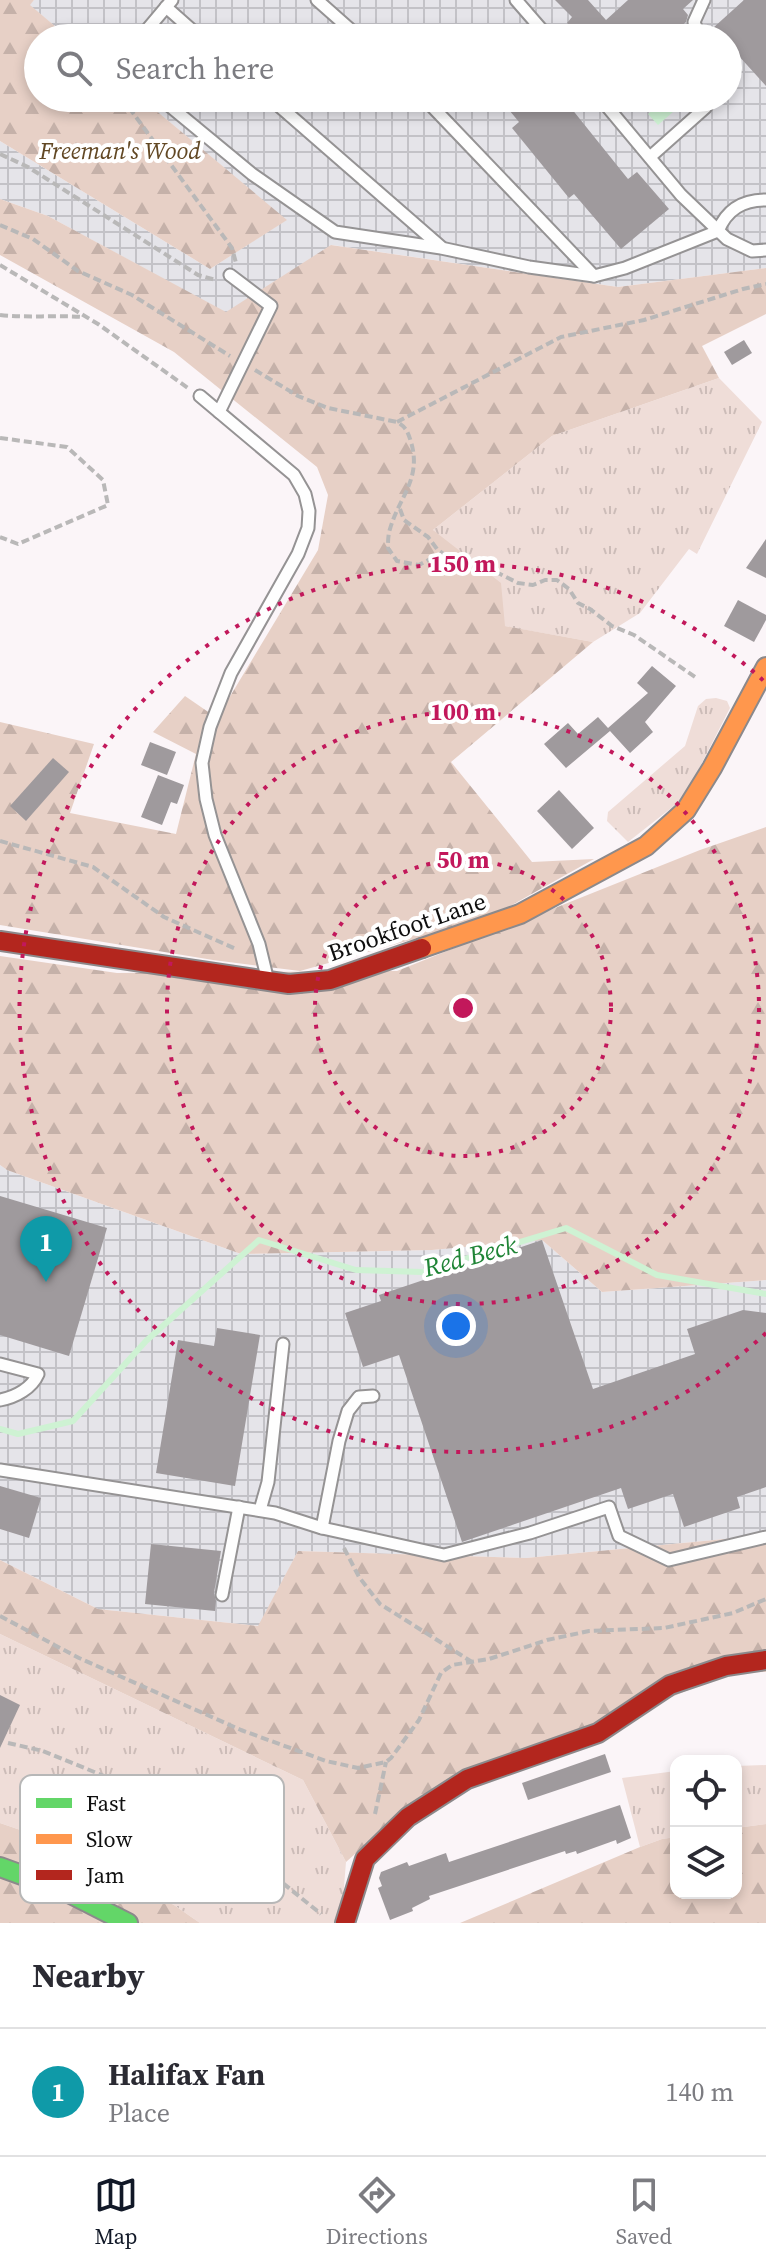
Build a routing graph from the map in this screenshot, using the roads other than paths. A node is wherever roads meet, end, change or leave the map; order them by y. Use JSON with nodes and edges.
{"nodes":[{"id":1,"x":317,"y":0,"type":"edge"},
{"id":2,"x":516,"y":0,"type":"edge"},
{"id":3,"x":704,"y":0,"type":"edge"},
{"id":4,"x":169,"y":4,"type":"edge"},
{"id":5,"x":152,"y":24,"type":"edge"},
{"id":6,"x":188,"y":24,"type":"edge"},
{"id":7,"x":344,"y":24,"type":"edge"},
{"id":8,"x":537,"y":24,"type":"edge"},
{"id":9,"x":695,"y":24,"type":"edge"},
{"id":10,"x":177,"y":112,"type":"edge"},
{"id":11,"x":286,"y":112,"type":"edge"},
{"id":12,"x":437,"y":112,"type":"edge"},
{"id":13,"x":612,"y":112,"type":"edge"},
{"id":14,"x":701,"y":112,"type":"edge"},
{"id":15,"x":650,"y":157,"type":"junction"},
{"id":16,"x":766,"y":200,"type":"edge"},
{"id":17,"x":718,"y":231,"type":"junction"},
{"id":18,"x":441,"y":248,"type":"junction"},
{"id":19,"x":766,"y":250,"type":"edge"},
{"id":20,"x":230,"y":275,"type":"road end"},
{"id":21,"x":594,"y":276,"type":"junction"},
{"id":22,"x":200,"y":396,"type":"road end"},
{"id":23,"x":219,"y":412,"type":"junction"},
{"id":24,"x":766,"y":667,"type":"edge"},
{"id":25,"x":0,"y":941,"type":"edge"},
{"id":26,"x":268,"y":981,"type":"junction"},
{"id":27,"x":283,"y":1344,"type":"dead end"},
{"id":28,"x":0,"y":1364,"type":"edge"},
{"id":29,"x":373,"y":1396,"type":"dead end"},
{"id":30,"x":0,"y":1400,"type":"edge"},
{"id":31,"x":0,"y":1470,"type":"edge"},
{"id":32,"x":239,"y":1507,"type":"junction"},
{"id":33,"x":260,"y":1510,"type":"junction"},
{"id":34,"x":322,"y":1528,"type":"junction"},
{"id":35,"x":766,"y":1537,"type":"edge"},
{"id":36,"x":222,"y":1595,"type":"dead end"},
{"id":37,"x":766,"y":1660,"type":"edge"},
{"id":38,"x":0,"y":1867,"type":"edge"},
{"id":39,"x":20,"y":1874,"type":"edge"},
{"id":40,"x":89,"y":1903,"type":"edge"},
{"id":41,"x":128,"y":1923,"type":"edge"},
{"id":42,"x":345,"y":1923,"type":"edge"}],
"edges":[{"from":1,"to":7,"type":"lane"},
{"from":2,"to":8,"type":"lane"},
{"from":3,"to":9,"type":"lane"},
{"from":4,"to":5,"type":"lane"},
{"from":4,"to":6,"type":"lane"},
{"from":10,"to":18,"type":"lane"},
{"from":11,"to":18,"type":"lane"},
{"from":12,"to":21,"type":"lane"},
{"from":13,"to":15,"type":"lane"},
{"from":14,"to":15,"type":"lane"},
{"from":15,"to":17,"type":"lane"},
{"from":16,"to":17,"type":"lane"},
{"from":17,"to":19,"type":"lane"},
{"from":17,"to":21,"type":"lane"},
{"from":18,"to":21,"type":"lane"},
{"from":20,"to":23,"type":"lane"},
{"from":22,"to":23,"type":"lane"},
{"from":23,"to":26,"type":"lane"},
{"from":24,"to":26,"type":"street","name":"Brookfoot Lane"},
{"from":25,"to":26,"type":"street","name":"Brookfoot Lane"},
{"from":27,"to":33,"type":"lane"},
{"from":28,"to":30,"type":"lane"},
{"from":29,"to":34,"type":"lane"},
{"from":31,"to":32,"type":"lane"},
{"from":32,"to":33,"type":"lane"},
{"from":32,"to":36,"type":"lane"},
{"from":33,"to":34,"type":"lane"},
{"from":34,"to":35,"type":"lane"},
{"from":37,"to":42,"type":"street"},
{"from":38,"to":39,"type":"street"},
{"from":40,"to":41,"type":"street"}]}
